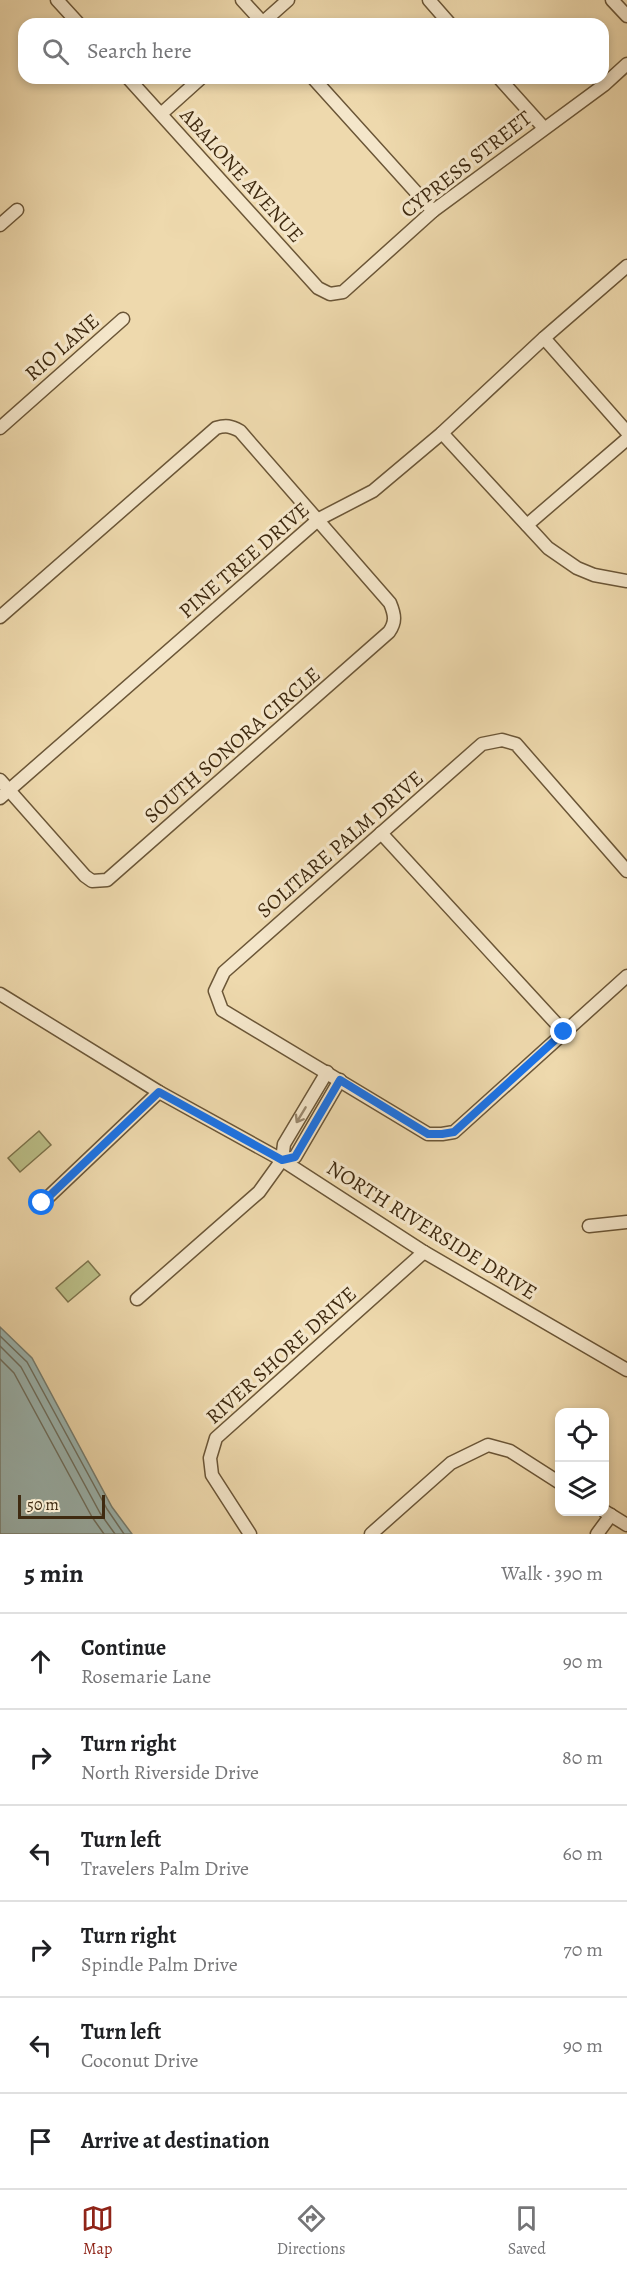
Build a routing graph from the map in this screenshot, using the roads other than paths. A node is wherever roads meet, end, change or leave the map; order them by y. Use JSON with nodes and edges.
{"nodes":[{"id":1,"x":57,"y":0,"type":"edge"},
{"id":2,"x":243,"y":0,"type":"edge"},
{"id":3,"x":288,"y":0,"type":"edge"},
{"id":4,"x":429,"y":0,"type":"edge"},
{"id":5,"x":612,"y":0,"type":"edge"},
{"id":6,"x":627,"y":16,"type":"edge"},
{"id":7,"x":74,"y":18,"type":"edge"},
{"id":8,"x":259,"y":18,"type":"edge"},
{"id":9,"x":268,"y":18,"type":"edge"},
{"id":10,"x":445,"y":18,"type":"edge"},
{"id":11,"x":627,"y":64,"type":"edge"},
{"id":12,"x":609,"y":80,"type":"edge"},
{"id":13,"x":133,"y":84,"type":"edge"},
{"id":14,"x":194,"y":84,"type":"edge"},
{"id":15,"x":318,"y":84,"type":"edge"},
{"id":16,"x":504,"y":84,"type":"edge"},
{"id":17,"x":605,"y":84,"type":"edge"},
{"id":18,"x":160,"y":114,"type":"junction"},
{"id":19,"x":544,"y":128,"type":"junction"},
{"id":20,"x":17,"y":210,"type":"dead end"},
{"id":21,"x":433,"y":211,"type":"junction"},
{"id":22,"x":0,"y":225,"type":"edge"},
{"id":23,"x":627,"y":266,"type":"edge"},
{"id":24,"x":330,"y":294,"type":"joint"},
{"id":25,"x":123,"y":319,"type":"dead end"},
{"id":26,"x":544,"y":339,"type":"junction"},
{"id":27,"x":0,"y":428,"type":"edge"},
{"id":28,"x":627,"y":432,"type":"edge"},
{"id":29,"x":442,"y":433,"type":"junction"},
{"id":30,"x":627,"y":439,"type":"edge"},
{"id":31,"x":319,"y":519,"type":"junction"},
{"id":32,"x":527,"y":525,"type":"junction"},
{"id":33,"x":627,"y":581,"type":"edge"},
{"id":34,"x":0,"y":617,"type":"edge"},
{"id":35,"x":0,"y":780,"type":"edge"},
{"id":36,"x":4,"y":794,"type":"edge"},
{"id":37,"x":381,"y":833,"type":"junction"},
{"id":38,"x":627,"y":871,"type":"edge"},
{"id":39,"x":627,"y":976,"type":"edge"},
{"id":40,"x":0,"y":994,"type":"edge"},
{"id":41,"x":564,"y":1032,"type":"junction"},
{"id":42,"x":327,"y":1072,"type":"junction"},
{"id":43,"x":340,"y":1080,"type":"junction"},
{"id":44,"x":159,"y":1092,"type":"junction"},
{"id":45,"x":282,"y":1160,"type":"junction"},
{"id":46,"x":42,"y":1203,"type":"dead end"},
{"id":47,"x":627,"y":1222,"type":"edge"},
{"id":48,"x":589,"y":1226,"type":"dead end"},
{"id":49,"x":424,"y":1252,"type":"junction"},
{"id":50,"x":137,"y":1299,"type":"dead end"},
{"id":51,"x":627,"y":1370,"type":"edge"},
{"id":52,"x":555,"y":1480,"type":"edge"},
{"id":53,"x":609,"y":1514,"type":"edge"},
{"id":54,"x":606,"y":1516,"type":"edge"},
{"id":55,"x":627,"y":1525,"type":"edge"},
{"id":56,"x":250,"y":1534,"type":"edge"},
{"id":57,"x":371,"y":1534,"type":"edge"},
{"id":58,"x":597,"y":1534,"type":"edge"}],
"edges":[{"from":1,"to":7,"type":"street"},
{"from":2,"to":8,"type":"street"},
{"from":3,"to":9,"type":"street"},
{"from":4,"to":10,"type":"street"},
{"from":5,"to":6,"type":"street"},
{"from":11,"to":12,"type":"street","name":"CYPRESS STREET"},
{"from":13,"to":18,"type":"street","name":"ABALONE AVENUE"},
{"from":14,"to":18,"type":"street"},
{"from":15,"to":21,"type":"street"},
{"from":16,"to":19,"type":"street"},
{"from":17,"to":19,"type":"street","name":"CYPRESS STREET"},
{"from":18,"to":24,"type":"street","name":"ABALONE AVENUE"},
{"from":19,"to":21,"type":"street","name":"CYPRESS STREET"},
{"from":20,"to":22,"type":"street"},
{"from":21,"to":24,"type":"street","name":"CYPRESS STREET"},
{"from":23,"to":26,"type":"street","name":"PINE TREE DRIVE"},
{"from":25,"to":27,"type":"street","name":"RIO LANE"},
{"from":26,"to":28,"type":"street"},
{"from":26,"to":29,"type":"street","name":"PINE TREE DRIVE"},
{"from":29,"to":31,"type":"street","name":"PINE TREE DRIVE"},
{"from":29,"to":32,"type":"street"},
{"from":30,"to":32,"type":"street"},
{"from":31,"to":34,"type":"street"},
{"from":31,"to":36,"type":"street","name":"PINE TREE DRIVE"},
{"from":31,"to":36,"type":"street","name":"SOUTH SONORA CIRCLE"},
{"from":32,"to":33,"type":"street"},
{"from":35,"to":36,"type":"street","name":"SOUTH SONORA CIRCLE"},
{"from":37,"to":38,"type":"street","name":"SOLITARE PALM DRIVE"},
{"from":37,"to":41,"type":"street"},
{"from":37,"to":42,"type":"street","name":"SOLITARE PALM DRIVE"},
{"from":39,"to":41,"type":"street"},
{"from":40,"to":44,"type":"street","name":"NORTH RIVERSIDE DRIVE"},
{"from":41,"to":43,"type":"street"},
{"from":42,"to":43,"type":"street"},
{"from":42,"to":45,"type":"street","one_way":true},
{"from":43,"to":45,"type":"street"},
{"from":44,"to":45,"type":"street","name":"NORTH RIVERSIDE DRIVE"},
{"from":44,"to":46,"type":"street"},
{"from":45,"to":49,"type":"street","name":"NORTH RIVERSIDE DRIVE"},
{"from":45,"to":50,"type":"street"},
{"from":47,"to":48,"type":"street"},
{"from":49,"to":51,"type":"street","name":"NORTH RIVERSIDE DRIVE"},
{"from":49,"to":56,"type":"street","name":"RIVER SHORE DRIVE"},
{"from":52,"to":57,"type":"street"},
{"from":53,"to":55,"type":"street"},
{"from":54,"to":58,"type":"street"}]}
